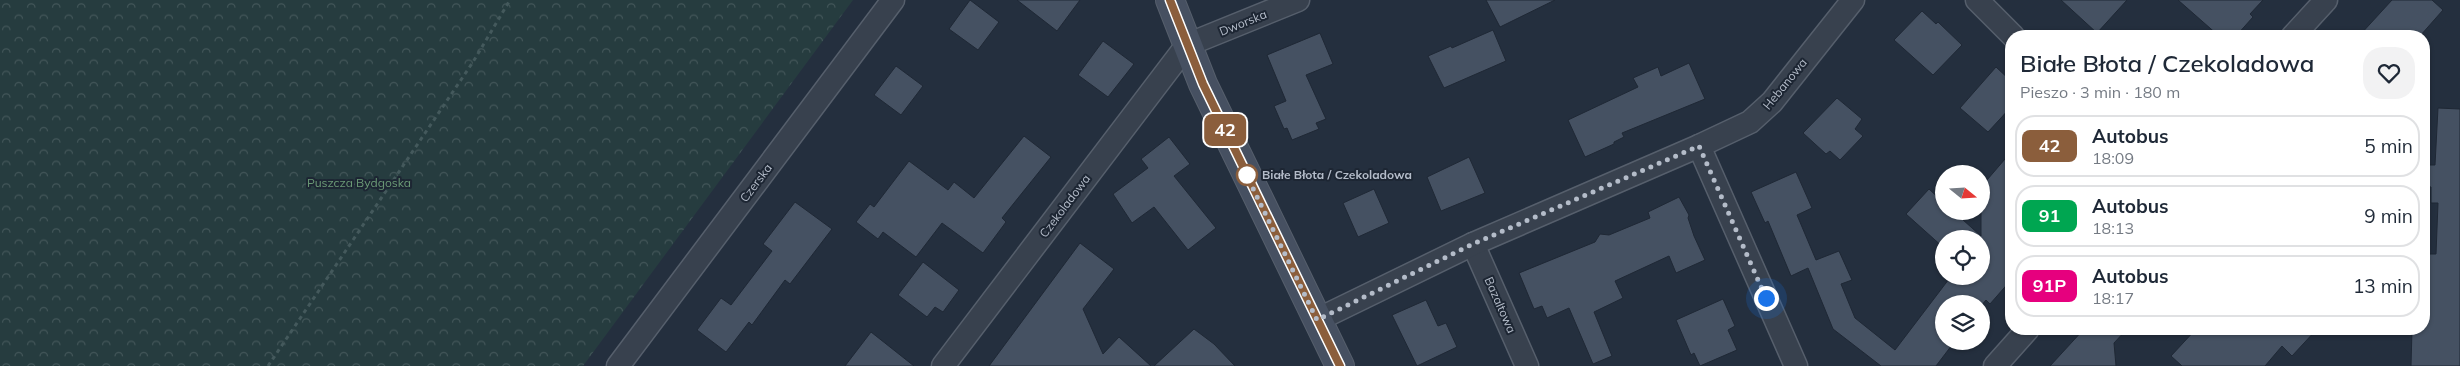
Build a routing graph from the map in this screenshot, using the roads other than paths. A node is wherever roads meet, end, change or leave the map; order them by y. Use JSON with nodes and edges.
{"nodes":[{"id":1,"x":894,"y":0,"type":"edge"},
{"id":2,"x":1170,"y":0,"type":"edge"},
{"id":3,"x":1298,"y":0,"type":"edge"},
{"id":4,"x":1853,"y":0,"type":"edge"},
{"id":5,"x":1977,"y":0,"type":"edge"},
{"id":6,"x":2326,"y":0,"type":"edge"},
{"id":7,"x":2007,"y":30,"type":"edge"},
{"id":8,"x":2298,"y":30,"type":"edge"},
{"id":9,"x":1187,"y":45,"type":"junction"},
{"id":10,"x":1699,"y":146,"type":"junction"},
{"id":11,"x":1473,"y":244,"type":"junction"},
{"id":12,"x":1317,"y":320,"type":"junction"},
{"id":13,"x":2023,"y":335,"type":"edge"},
{"id":14,"x":618,"y":366,"type":"edge"},
{"id":15,"x":943,"y":366,"type":"edge"},
{"id":16,"x":1340,"y":366,"type":"edge"},
{"id":17,"x":1527,"y":366,"type":"edge"},
{"id":18,"x":1796,"y":366,"type":"edge"},
{"id":19,"x":1995,"y":366,"type":"edge"}],
"edges":[{"from":1,"to":14,"type":"street","name":"Czerska"},
{"from":2,"to":9,"type":"street"},
{"from":3,"to":9,"type":"street","name":"Dworska"},
{"from":4,"to":10,"type":"street","name":"Hebanowa"},
{"from":5,"to":7,"type":"street"},
{"from":6,"to":8,"type":"street"},
{"from":9,"to":12,"type":"street"},
{"from":9,"to":15,"type":"street","name":"Czekoladowa"},
{"from":10,"to":11,"type":"street","name":"Hebanowa"},
{"from":10,"to":18,"type":"street"},
{"from":11,"to":12,"type":"street","name":"Hebanowa"},
{"from":11,"to":17,"type":"street","name":"Bazaltowa"},
{"from":12,"to":16,"type":"street"},
{"from":13,"to":19,"type":"street"}]}
